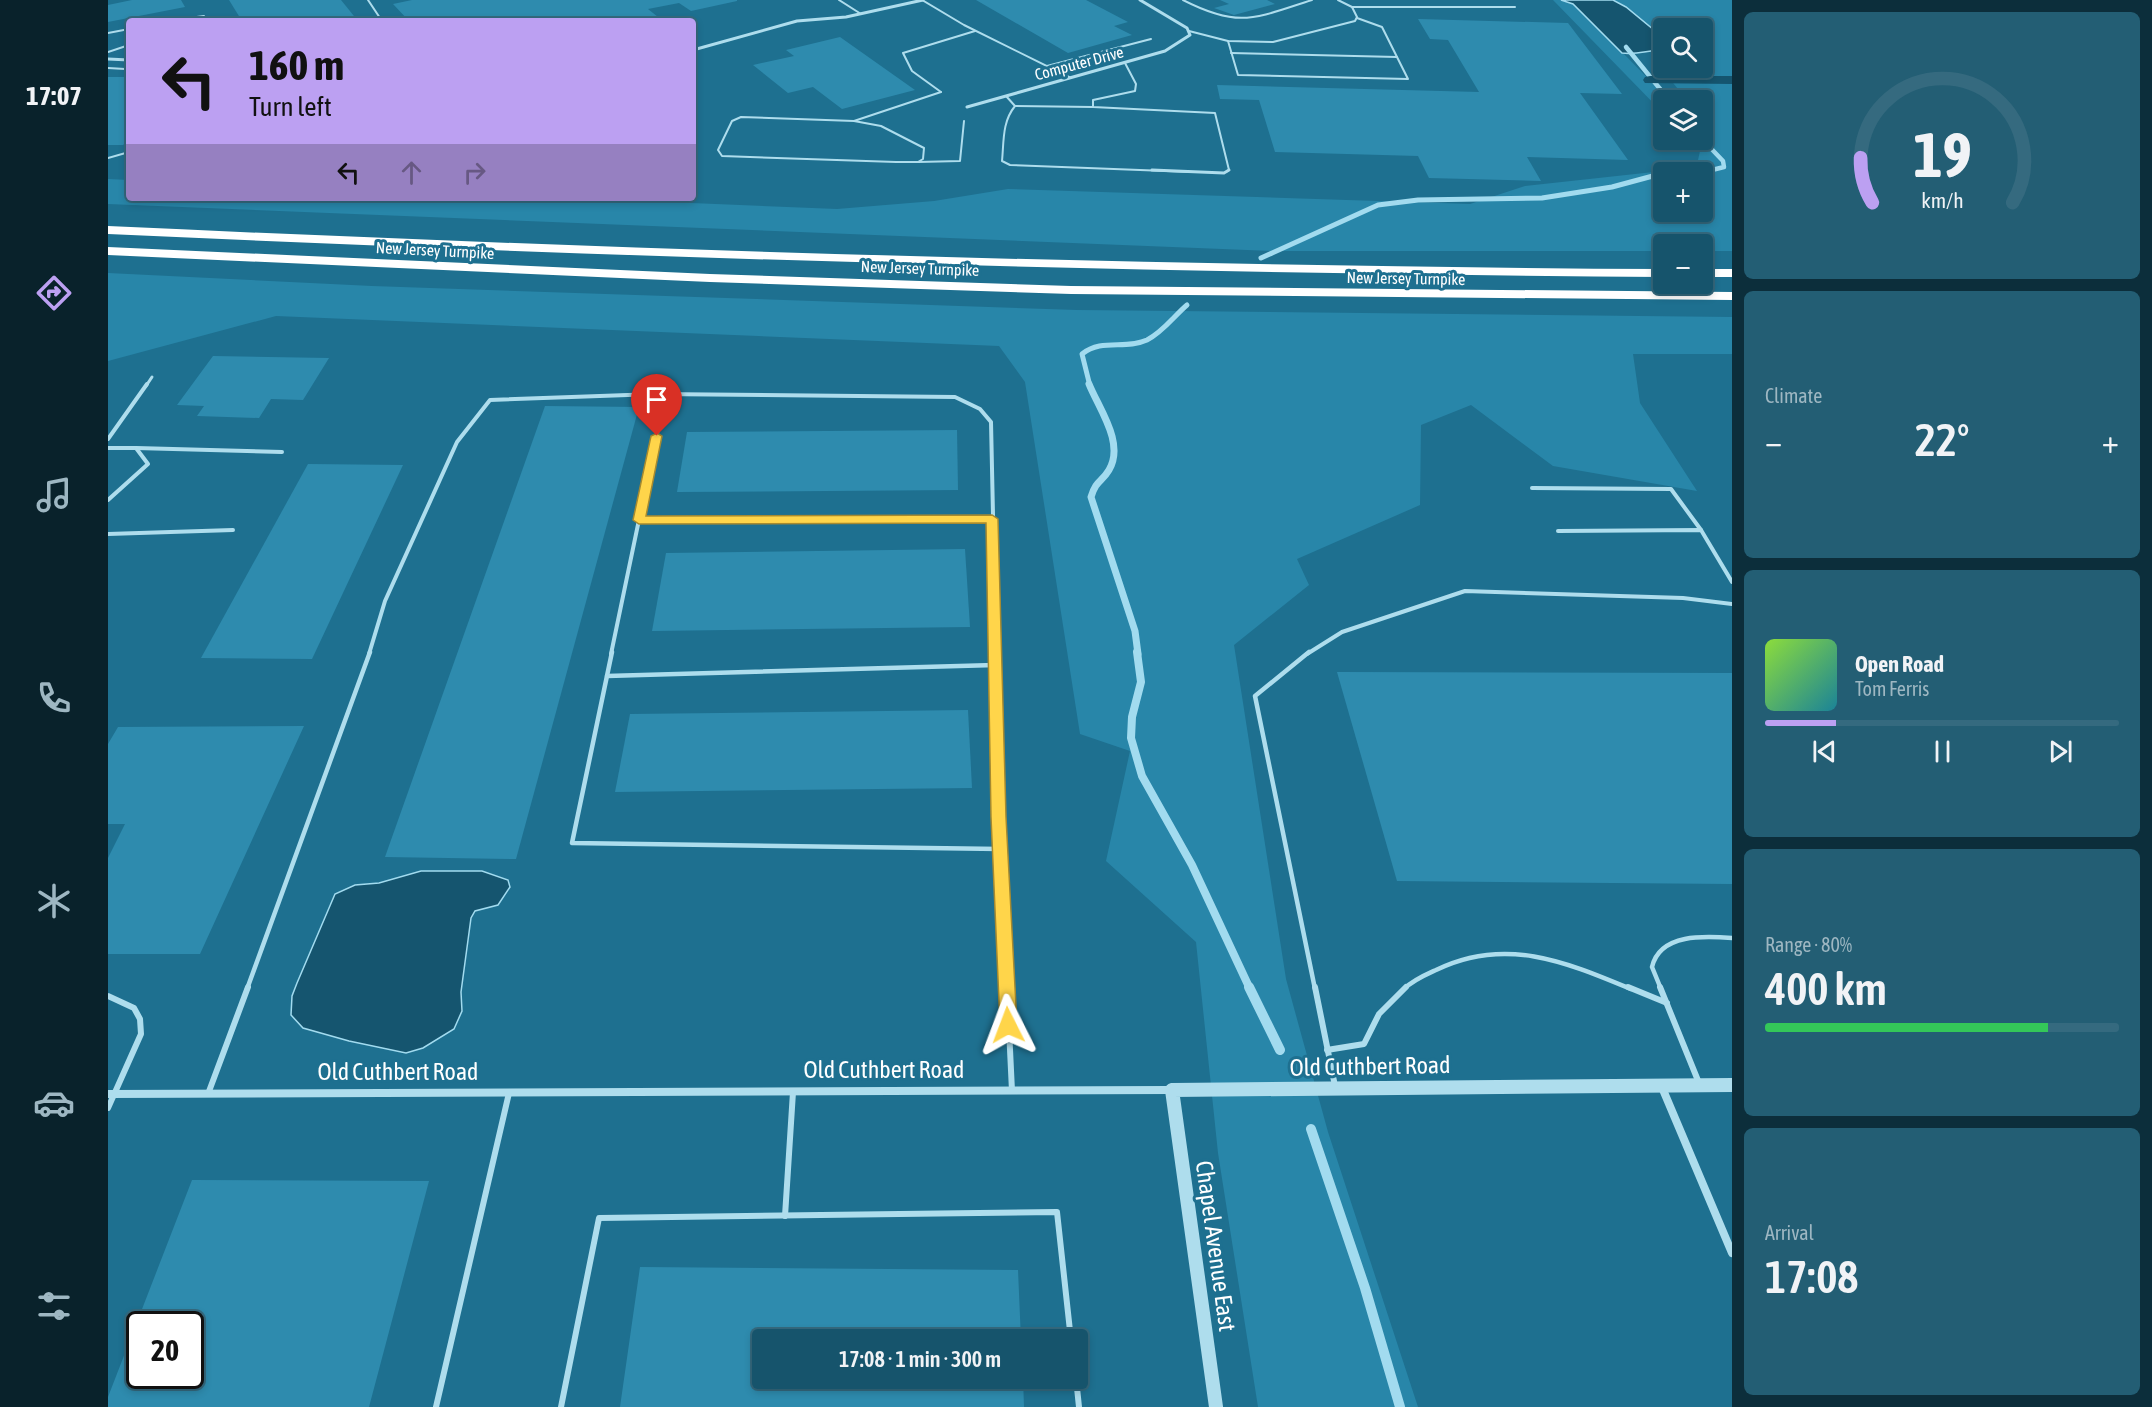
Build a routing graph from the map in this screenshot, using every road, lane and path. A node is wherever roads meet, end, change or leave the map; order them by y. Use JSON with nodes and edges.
{"nodes":[{"id":1,"x":368,"y":0,"type":"edge"},
{"id":2,"x":839,"y":0,"type":"edge"},
{"id":3,"x":922,"y":0,"type":"edge"},
{"id":4,"x":1140,"y":0,"type":"edge"},
{"id":5,"x":1183,"y":0,"type":"edge"},
{"id":6,"x":1312,"y":0,"type":"edge"},
{"id":7,"x":1338,"y":0,"type":"edge"},
{"id":8,"x":1352,"y":7,"type":"junction"},
{"id":9,"x":1515,"y":7,"type":"dead end"},
{"id":10,"x":861,"y":14,"type":"junction"},
{"id":11,"x":184,"y":18,"type":"edge"},
{"id":12,"x":205,"y":18,"type":"edge"},
{"id":13,"x":380,"y":18,"type":"edge"},
{"id":14,"x":1357,"y":18,"type":"junction"},
{"id":15,"x":126,"y":29,"type":"edge"},
{"id":16,"x":976,"y":30,"type":"junction"},
{"id":17,"x":1189,"y":32,"type":"junction"},
{"id":18,"x":108,"y":33,"type":"edge"},
{"id":19,"x":1151,"y":39,"type":"dead end"},
{"id":20,"x":1228,"y":41,"type":"junction"},
{"id":21,"x":126,"y":46,"type":"edge"},
{"id":22,"x":696,"y":49,"type":"edge"},
{"id":23,"x":108,"y":52,"type":"edge"},
{"id":24,"x":1232,"y":54,"type":"junction"},
{"id":25,"x":1397,"y":57,"type":"junction"},
{"id":26,"x":108,"y":59,"type":"edge"},
{"id":27,"x":126,"y":60,"type":"edge"},
{"id":28,"x":1125,"y":63,"type":"junction"},
{"id":29,"x":1047,"y":66,"type":"junction"},
{"id":30,"x":108,"y":68,"type":"edge"},
{"id":31,"x":126,"y":68,"type":"edge"},
{"id":32,"x":1071,"y":78,"type":"junction"},
{"id":33,"x":1006,"y":96,"type":"junction"},
{"id":34,"x":1015,"y":106,"type":"junction"},
{"id":35,"x":967,"y":107,"type":"dead end"},
{"id":36,"x":1093,"y":107,"type":"junction"},
{"id":37,"x":854,"y":121,"type":"junction"},
{"id":38,"x":964,"y":121,"type":"dead end"},
{"id":39,"x":126,"y":153,"type":"edge"},
{"id":40,"x":108,"y":158,"type":"edge"},
{"id":41,"x":918,"y":162,"type":"junction"},
{"id":42,"x":108,"y":230,"type":"edge"},
{"id":43,"x":108,"y":251,"type":"edge"},
{"id":44,"x":1653,"y":273,"type":"edge"},
{"id":45,"x":1713,"y":273,"type":"edge"},
{"id":46,"x":1732,"y":273,"type":"edge"},
{"id":47,"x":1732,"y":296,"type":"edge"},
{"id":48,"x":152,"y":377,"type":"dead end"},
{"id":49,"x":665,"y":394,"type":"junction"},
{"id":50,"x":108,"y":439,"type":"edge"},
{"id":51,"x":136,"y":447,"type":"junction"},
{"id":52,"x":108,"y":448,"type":"edge"},
{"id":53,"x":282,"y":452,"type":"dead end"},
{"id":54,"x":1532,"y":488,"type":"dead end"},
{"id":55,"x":108,"y":501,"type":"edge"},
{"id":56,"x":992,"y":519,"type":"junction"},
{"id":57,"x":639,"y":520,"type":"junction"},
{"id":58,"x":233,"y":530,"type":"dead end"},
{"id":59,"x":1701,"y":530,"type":"junction"},
{"id":60,"x":1558,"y":531,"type":"dead end"},
{"id":61,"x":108,"y":534,"type":"edge"},
{"id":62,"x":1732,"y":582,"type":"edge"},
{"id":63,"x":1732,"y":604,"type":"edge"},
{"id":64,"x":995,"y":665,"type":"junction"},
{"id":65,"x":607,"y":676,"type":"junction"},
{"id":66,"x":1000,"y":849,"type":"junction"},
{"id":67,"x":1732,"y":938,"type":"edge"},
{"id":68,"x":108,"y":996,"type":"edge"},
{"id":69,"x":1666,"y":1003,"type":"junction"},
{"id":70,"x":1327,"y":1050,"type":"junction"},
{"id":71,"x":1661,"y":1085,"type":"junction"},
{"id":72,"x":1700,"y":1085,"type":"junction"},
{"id":73,"x":1732,"y":1085,"type":"edge"},
{"id":74,"x":1335,"y":1089,"type":"junction"},
{"id":75,"x":1172,"y":1090,"type":"junction"},
{"id":76,"x":1012,"y":1091,"type":"junction"},
{"id":77,"x":793,"y":1092,"type":"junction"},
{"id":78,"x":509,"y":1093,"type":"junction"},
{"id":79,"x":111,"y":1094,"type":"edge"},
{"id":80,"x":208,"y":1094,"type":"junction"},
{"id":81,"x":108,"y":1108,"type":"edge"},
{"id":82,"x":784,"y":1216,"type":"junction"},
{"id":83,"x":1732,"y":1253,"type":"edge"},
{"id":84,"x":1070,"y":1329,"type":"edge"},
{"id":85,"x":1077,"y":1389,"type":"edge"},
{"id":86,"x":435,"y":1407,"type":"edge"},
{"id":87,"x":561,"y":1407,"type":"edge"},
{"id":88,"x":1079,"y":1407,"type":"edge"},
{"id":89,"x":1216,"y":1407,"type":"edge"}],
"edges":[{"from":1,"to":13,"type":"lane"},
{"from":2,"to":10,"type":"lane"},
{"from":3,"to":10,"type":"street"},
{"from":3,"to":16,"type":"lane"},
{"from":4,"to":17,"type":"street"},
{"from":5,"to":6,"type":"lane"},
{"from":7,"to":8,"type":"lane"},
{"from":8,"to":9,"type":"lane"},
{"from":8,"to":14,"type":"lane"},
{"from":10,"to":22,"type":"street"},
{"from":11,"to":12,"type":"lane"},
{"from":14,"to":20,"type":"lane"},
{"from":14,"to":25,"type":"lane"},
{"from":15,"to":18,"type":"lane"},
{"from":16,"to":29,"type":"lane"},
{"from":16,"to":37,"type":"lane"},
{"from":17,"to":20,"type":"lane"},
{"from":17,"to":28,"type":"street","name":"Computer Drive"},
{"from":19,"to":29,"type":"lane"},
{"from":20,"to":24,"type":"lane"},
{"from":21,"to":23,"type":"lane"},
{"from":24,"to":25,"type":"lane"},
{"from":24,"to":25,"type":"lane"},
{"from":26,"to":27,"type":"street"},
{"from":28,"to":32,"type":"street","name":"Computer Drive"},
{"from":28,"to":36,"type":"lane"},
{"from":29,"to":32,"type":"lane"},
{"from":30,"to":31,"type":"lane"},
{"from":32,"to":33,"type":"street","name":"Computer Drive"},
{"from":33,"to":34,"type":"lane"},
{"from":33,"to":35,"type":"street","name":"Computer Drive"},
{"from":34,"to":36,"type":"lane"},
{"from":34,"to":36,"type":"lane"},
{"from":37,"to":41,"type":"lane"},
{"from":37,"to":41,"type":"lane"},
{"from":38,"to":41,"type":"lane"},
{"from":39,"to":40,"type":"lane"},
{"from":42,"to":44,"type":"highway","name":"New Jersey Turnpike"},
{"from":43,"to":47,"type":"highway","name":"New Jersey Turnpike"},
{"from":45,"to":46,"type":"highway"},
{"from":48,"to":50,"type":"lane"},
{"from":49,"to":56,"type":"lane"},
{"from":49,"to":57,"type":"lane"},
{"from":49,"to":80,"type":"lane"},
{"from":51,"to":52,"type":"lane"},
{"from":51,"to":53,"type":"lane"},
{"from":51,"to":55,"type":"lane"},
{"from":54,"to":59,"type":"lane"},
{"from":56,"to":57,"type":"lane"},
{"from":56,"to":64,"type":"lane"},
{"from":57,"to":65,"type":"lane"},
{"from":58,"to":61,"type":"lane"},
{"from":59,"to":60,"type":"lane"},
{"from":59,"to":62,"type":"lane"},
{"from":63,"to":70,"type":"lane"},
{"from":64,"to":65,"type":"lane"},
{"from":64,"to":66,"type":"lane"},
{"from":65,"to":66,"type":"lane"},
{"from":66,"to":76,"type":"lane"},
{"from":67,"to":69,"type":"lane"},
{"from":68,"to":79,"type":"lane"},
{"from":69,"to":70,"type":"lane"},
{"from":69,"to":72,"type":"lane"},
{"from":70,"to":74,"type":"lane"},
{"from":71,"to":72,"type":"street","name":"Old Cuthbert Road"},
{"from":71,"to":74,"type":"street","name":"Old Cuthbert Road"},
{"from":71,"to":83,"type":"street"},
{"from":72,"to":73,"type":"street","name":"Old Cuthbert Road"},
{"from":74,"to":75,"type":"street","name":"Old Cuthbert Road"},
{"from":75,"to":76,"type":"street","name":"Old Cuthbert Road"},
{"from":75,"to":89,"type":"street","name":"Chapel Avenue East"},
{"from":76,"to":77,"type":"street","name":"Old Cuthbert Road"},
{"from":77,"to":78,"type":"street","name":"Old Cuthbert Road"},
{"from":77,"to":82,"type":"lane"},
{"from":78,"to":80,"type":"street","name":"Old Cuthbert Road"},
{"from":78,"to":86,"type":"lane"},
{"from":79,"to":80,"type":"street","name":"Old Cuthbert Road"},
{"from":79,"to":81,"type":"lane"},
{"from":82,"to":84,"type":"lane"},
{"from":82,"to":87,"type":"lane"},
{"from":85,"to":88,"type":"lane"}]}
